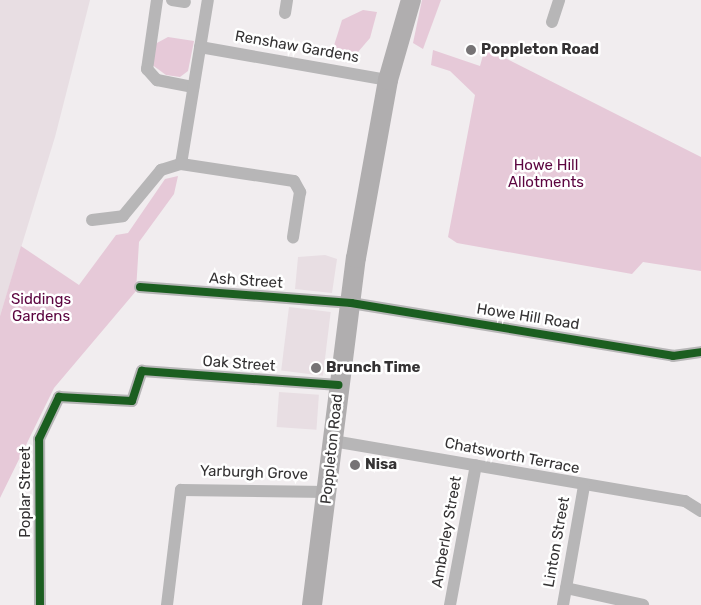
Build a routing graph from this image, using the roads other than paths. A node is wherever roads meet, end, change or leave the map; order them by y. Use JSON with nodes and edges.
{"nodes":[{"id":1,"x":157,"y":0,"type":"edge"},
{"id":2,"x":208,"y":0,"type":"edge"},
{"id":3,"x":411,"y":0,"type":"edge"},
{"id":4,"x":559,"y":0,"type":"edge"},
{"id":5,"x":552,"y":22,"type":"dead end"},
{"id":6,"x":200,"y":47,"type":"junction"},
{"id":7,"x":388,"y":80,"type":"junction"},
{"id":8,"x":193,"y":87,"type":"junction"},
{"id":9,"x":181,"y":164,"type":"junction"},
{"id":10,"x":92,"y":220,"type":"dead end"},
{"id":11,"x":293,"y":237,"type":"dead end"},
{"id":12,"x":140,"y":287,"type":"dead end"},
{"id":13,"x":351,"y":303,"type":"junction"},
{"id":14,"x":700,"y":355,"type":"edge"},
{"id":15,"x":138,"y":374,"type":"joint"},
{"id":16,"x":339,"y":385,"type":"junction"},
{"id":17,"x":333,"y":441,"type":"junction"},
{"id":18,"x":476,"y":465,"type":"junction"},
{"id":19,"x":584,"y":486,"type":"junction"},
{"id":20,"x":328,"y":492,"type":"junction"},
{"id":21,"x":701,"y":510,"type":"edge"},
{"id":22,"x":566,"y":588,"type":"junction"},
{"id":23,"x":40,"y":605,"type":"edge"},
{"id":24,"x":167,"y":605,"type":"edge"},
{"id":25,"x":312,"y":605,"type":"edge"},
{"id":26,"x":450,"y":605,"type":"edge"},
{"id":27,"x":563,"y":605,"type":"edge"},
{"id":28,"x":643,"y":605,"type":"edge"}],
"edges":[{"from":1,"to":8,"type":"street"},
{"from":2,"to":6,"type":"street"},
{"from":3,"to":7,"type":"main road","name":"Poppleton Road"},
{"from":4,"to":5,"type":"street"},
{"from":6,"to":7,"type":"street","name":"Renshaw Gardens"},
{"from":6,"to":8,"type":"street"},
{"from":7,"to":13,"type":"main road","name":"Poppleton Road"},
{"from":8,"to":9,"type":"street"},
{"from":9,"to":10,"type":"street"},
{"from":9,"to":11,"type":"street"},
{"from":12,"to":13,"type":"street","name":"Ash Street"},
{"from":13,"to":14,"type":"street","name":"Howe Hill Road"},
{"from":13,"to":16,"type":"main road","name":"Poppleton Road"},
{"from":15,"to":16,"type":"street","name":"Oak Street"},
{"from":15,"to":23,"type":"street","name":"Poplar Street"},
{"from":16,"to":17,"type":"main road","name":"Poppleton Road"},
{"from":17,"to":18,"type":"street","name":"Chatsworth Terrace"},
{"from":17,"to":20,"type":"main road","name":"Poppleton Road"},
{"from":18,"to":19,"type":"street","name":"Chatsworth Terrace"},
{"from":18,"to":26,"type":"street","name":"Amberley Street"},
{"from":19,"to":21,"type":"street","name":"Chatsworth Terrace"},
{"from":19,"to":22,"type":"street","name":"Linton Street"},
{"from":20,"to":24,"type":"street","name":"Yarburgh Grove"},
{"from":20,"to":25,"type":"main road","name":"Poppleton Road"},
{"from":22,"to":27,"type":"street","name":"Linton Street"},
{"from":22,"to":28,"type":"street"}]}
